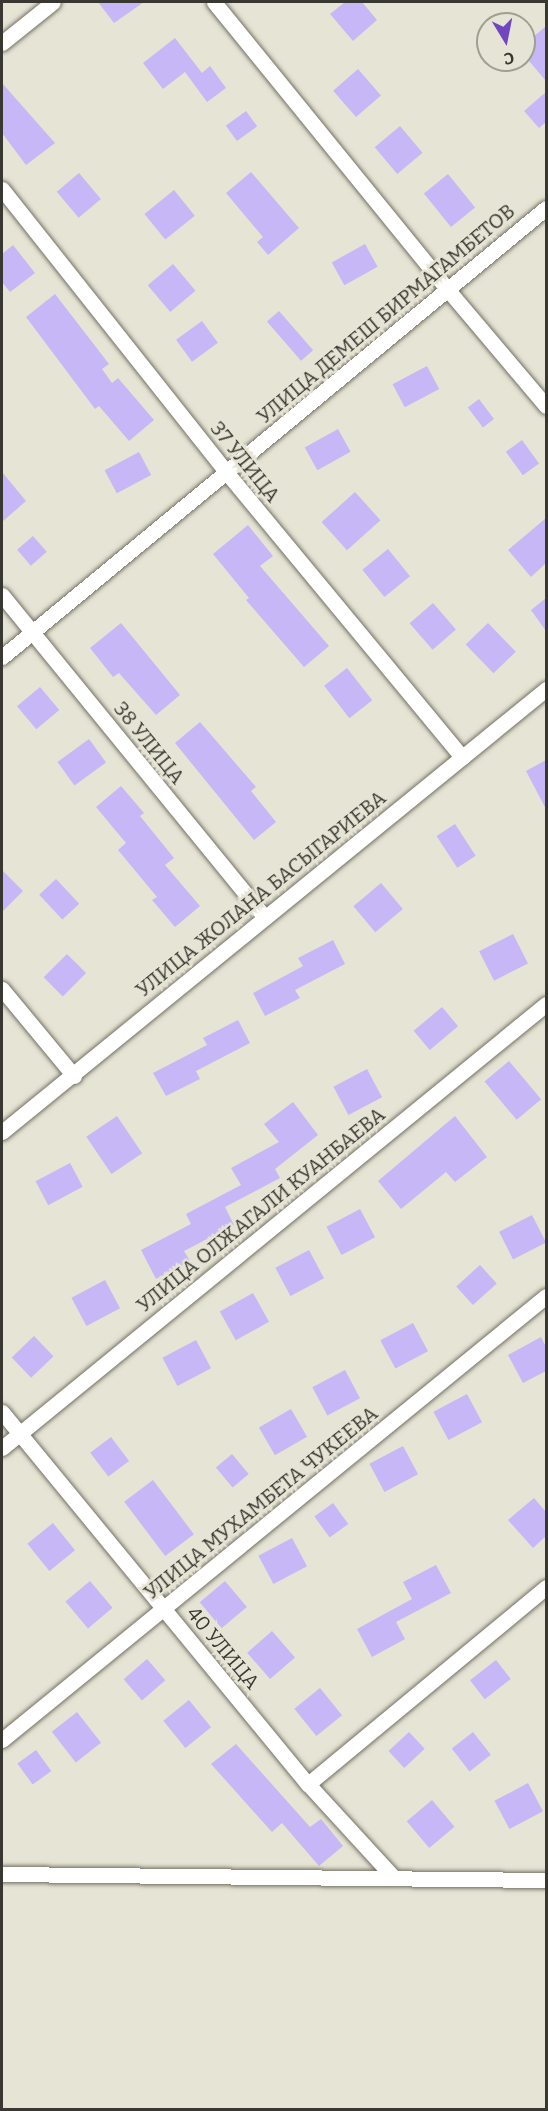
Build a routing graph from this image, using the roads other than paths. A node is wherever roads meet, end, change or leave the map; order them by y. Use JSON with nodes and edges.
{"nodes":[{"id":1,"x":53,"y":2,"type":"edge"},
{"id":2,"x":214,"y":2,"type":"edge"},
{"id":3,"x":2,"y":43,"type":"edge"},
{"id":4,"x":2,"y":189,"type":"edge"},
{"id":5,"x":546,"y":208,"type":"edge"},
{"id":6,"x":448,"y":290,"type":"junction"},
{"id":7,"x":546,"y":406,"type":"edge"},
{"id":8,"x":227,"y":473,"type":"junction"},
{"id":9,"x":2,"y":595,"type":"edge"},
{"id":10,"x":31,"y":632,"type":"junction"},
{"id":11,"x":2,"y":657,"type":"edge"},
{"id":12,"x":546,"y":689,"type":"edge"},
{"id":13,"x":462,"y":757,"type":"junction"},
{"id":14,"x":264,"y":918,"type":"junction"},
{"id":15,"x":2,"y":989,"type":"edge"},
{"id":16,"x":546,"y":1004,"type":"edge"},
{"id":17,"x":74,"y":1076,"type":"junction"},
{"id":18,"x":2,"y":1131,"type":"edge"},
{"id":19,"x":546,"y":1296,"type":"edge"},
{"id":20,"x":2,"y":1412,"type":"edge"},
{"id":21,"x":19,"y":1434,"type":"junction"},
{"id":22,"x":2,"y":1448,"type":"edge"},
{"id":23,"x":546,"y":1587,"type":"edge"},
{"id":24,"x":164,"y":1610,"type":"junction"},
{"id":25,"x":2,"y":1740,"type":"edge"},
{"id":26,"x":308,"y":1784,"type":"junction"},
{"id":27,"x":2,"y":1875,"type":"edge"},
{"id":28,"x":544,"y":1877,"type":"edge"},
{"id":29,"x":394,"y":1878,"type":"junction"}],
"edges":[{"from":1,"to":3,"type":"street"},
{"from":2,"to":6,"type":"street"},
{"from":4,"to":8,"type":"street","name":"37 УЛИЦА"},
{"from":5,"to":6,"type":"street","name":"УЛИЦА ДЕМЕШ БИРМАГАМБЕТОВ"},
{"from":6,"to":7,"type":"street"},
{"from":6,"to":8,"type":"street","name":"УЛИЦА ДЕМЕШ БИРМАГАМБЕТОВ"},
{"from":8,"to":10,"type":"street","name":"УЛИЦА ДЕМЕШ БИРМАГАМБЕТОВ"},
{"from":8,"to":13,"type":"street","name":"37 УЛИЦА"},
{"from":9,"to":10,"type":"street","name":"38 УЛИЦА"},
{"from":10,"to":11,"type":"street","name":"УЛИЦА ДЕМЕШ БИРМАГАМБЕТОВ"},
{"from":10,"to":14,"type":"street","name":"38 УЛИЦА"},
{"from":12,"to":13,"type":"street","name":"УЛИЦА ЖОЛАНА БАСЫГАРИЕВА"},
{"from":13,"to":14,"type":"street","name":"УЛИЦА ЖОЛАНА БАСЫГАРИЕВА"},
{"from":14,"to":17,"type":"street","name":"УЛИЦА ЖОЛАНА БАСЫГАРИЕВА"},
{"from":15,"to":17,"type":"street"},
{"from":16,"to":21,"type":"street","name":"УЛИЦА ОЛЖАГАЛИ КУАНБАЕВА"},
{"from":17,"to":18,"type":"street","name":"УЛИЦА ЖОЛАНА БАСЫГАРИЕВА"},
{"from":19,"to":24,"type":"street","name":"УЛИЦА МУХАМБЕТА ЧУКЕЕВА"},
{"from":20,"to":21,"type":"street","name":"40 УЛИЦА"},
{"from":21,"to":22,"type":"street","name":"УЛИЦА ОЛЖАГАЛИ КУАНБАЕВА"},
{"from":21,"to":24,"type":"street","name":"40 УЛИЦА"},
{"from":23,"to":26,"type":"street"},
{"from":24,"to":25,"type":"street","name":"УЛИЦА МУХАМБЕТА ЧУКЕЕВА"},
{"from":24,"to":26,"type":"street","name":"40 УЛИЦА"},
{"from":26,"to":29,"type":"street","name":"40 УЛИЦА"},
{"from":27,"to":29,"type":"street"},
{"from":28,"to":29,"type":"street"}]}
